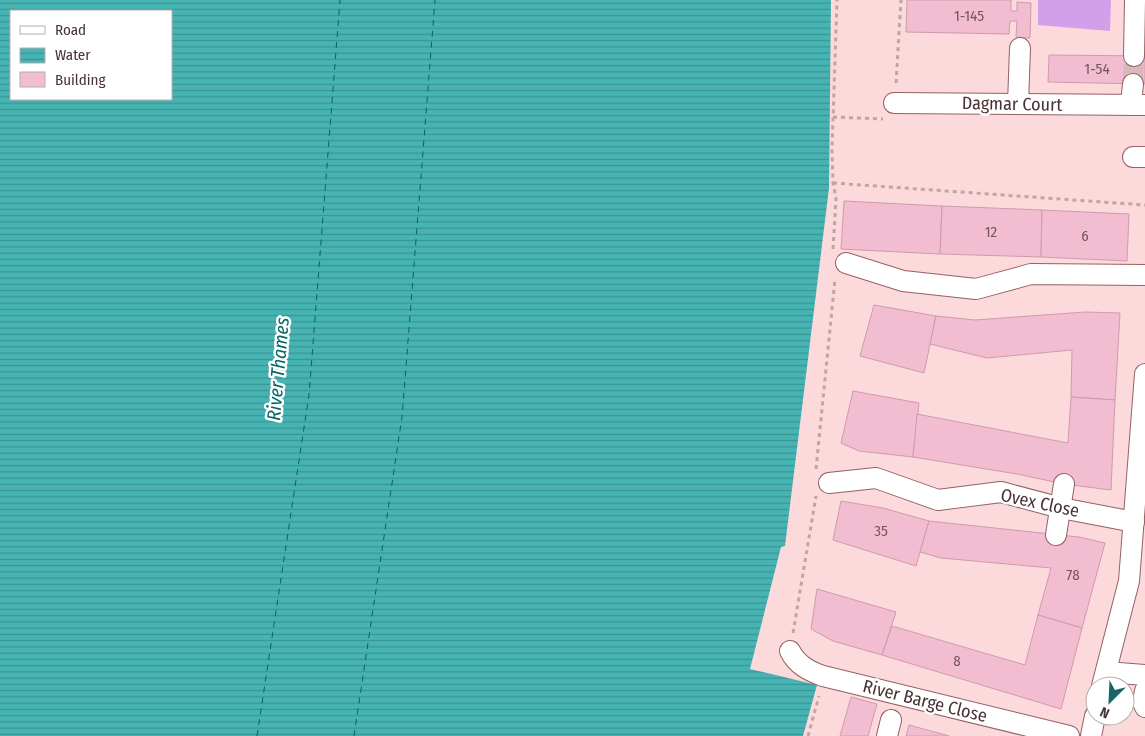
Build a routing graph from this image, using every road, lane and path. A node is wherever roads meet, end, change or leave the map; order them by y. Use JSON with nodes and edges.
{"nodes":[{"id":1,"x":837,"y":0,"type":"edge"},
{"id":2,"x":901,"y":0,"type":"edge"},
{"id":3,"x":1135,"y":0,"type":"edge"},
{"id":4,"x":1020,"y":48,"type":"dead end"},
{"id":5,"x":1134,"y":56,"type":"tunnel mouth"},
{"id":6,"x":1133,"y":84,"type":"tunnel mouth"},
{"id":7,"x":894,"y":102,"type":"joint"},
{"id":8,"x":1018,"y":104,"type":"junction"},
{"id":9,"x":1138,"y":105,"type":"edge"},
{"id":10,"x":833,"y":117,"type":"junction"},
{"id":11,"x":858,"y":118,"type":"dead end"},
{"id":12,"x":833,"y":183,"type":"junction"},
{"id":13,"x":1145,"y":205,"type":"edge"},
{"id":14,"x":846,"y":263,"type":"junction"},
{"id":15,"x":1145,"y":275,"type":"edge"},
{"id":16,"x":1145,"y":374,"type":"edge"},
{"id":17,"x":830,"y":483,"type":"junction"},
{"id":18,"x":1064,"y":484,"type":"dead end"},
{"id":19,"x":1061,"y":508,"type":"junction"},
{"id":20,"x":1134,"y":522,"type":"junction"},
{"id":21,"x":1056,"y":535,"type":"dead end"},
{"id":22,"x":1137,"y":581,"type":"edge"},
{"id":23,"x":790,"y":651,"type":"joint"},
{"id":24,"x":1105,"y":676,"type":"edge"},
{"id":25,"x":821,"y":688,"type":"dead end"},
{"id":26,"x":1145,"y":691,"type":"edge"},
{"id":27,"x":1145,"y":707,"type":"edge"},
{"id":28,"x":808,"y":736,"type":"edge"},
{"id":29,"x":1069,"y":736,"type":"edge"}],
"edges":[{"from":1,"to":10,"type":"path"},
{"from":2,"to":7,"type":"path"},
{"from":3,"to":5,"type":"street"},
{"from":4,"to":8,"type":"street"},
{"from":6,"to":9,"type":"street","name":"Dagmar Court"},
{"from":7,"to":8,"type":"street","name":"Dagmar Court"},
{"from":8,"to":9,"type":"street","name":"Dagmar Court"},
{"from":10,"to":11,"type":"path"},
{"from":10,"to":12,"type":"path"},
{"from":12,"to":13,"type":"path"},
{"from":12,"to":14,"type":"path"},
{"from":14,"to":15,"type":"street"},
{"from":14,"to":17,"type":"path"},
{"from":16,"to":20,"type":"street"},
{"from":17,"to":19,"type":"street","name":"Ovex Close"},
{"from":17,"to":23,"type":"path"},
{"from":18,"to":19,"type":"street"},
{"from":19,"to":20,"type":"street","name":"Ovex Close"},
{"from":19,"to":21,"type":"street"},
{"from":20,"to":22,"type":"street"},
{"from":22,"to":24,"type":"street"},
{"from":23,"to":29,"type":"street","name":"River Barge Close"},
{"from":25,"to":28,"type":"path"},
{"from":26,"to":27,"type":"street"}]}
